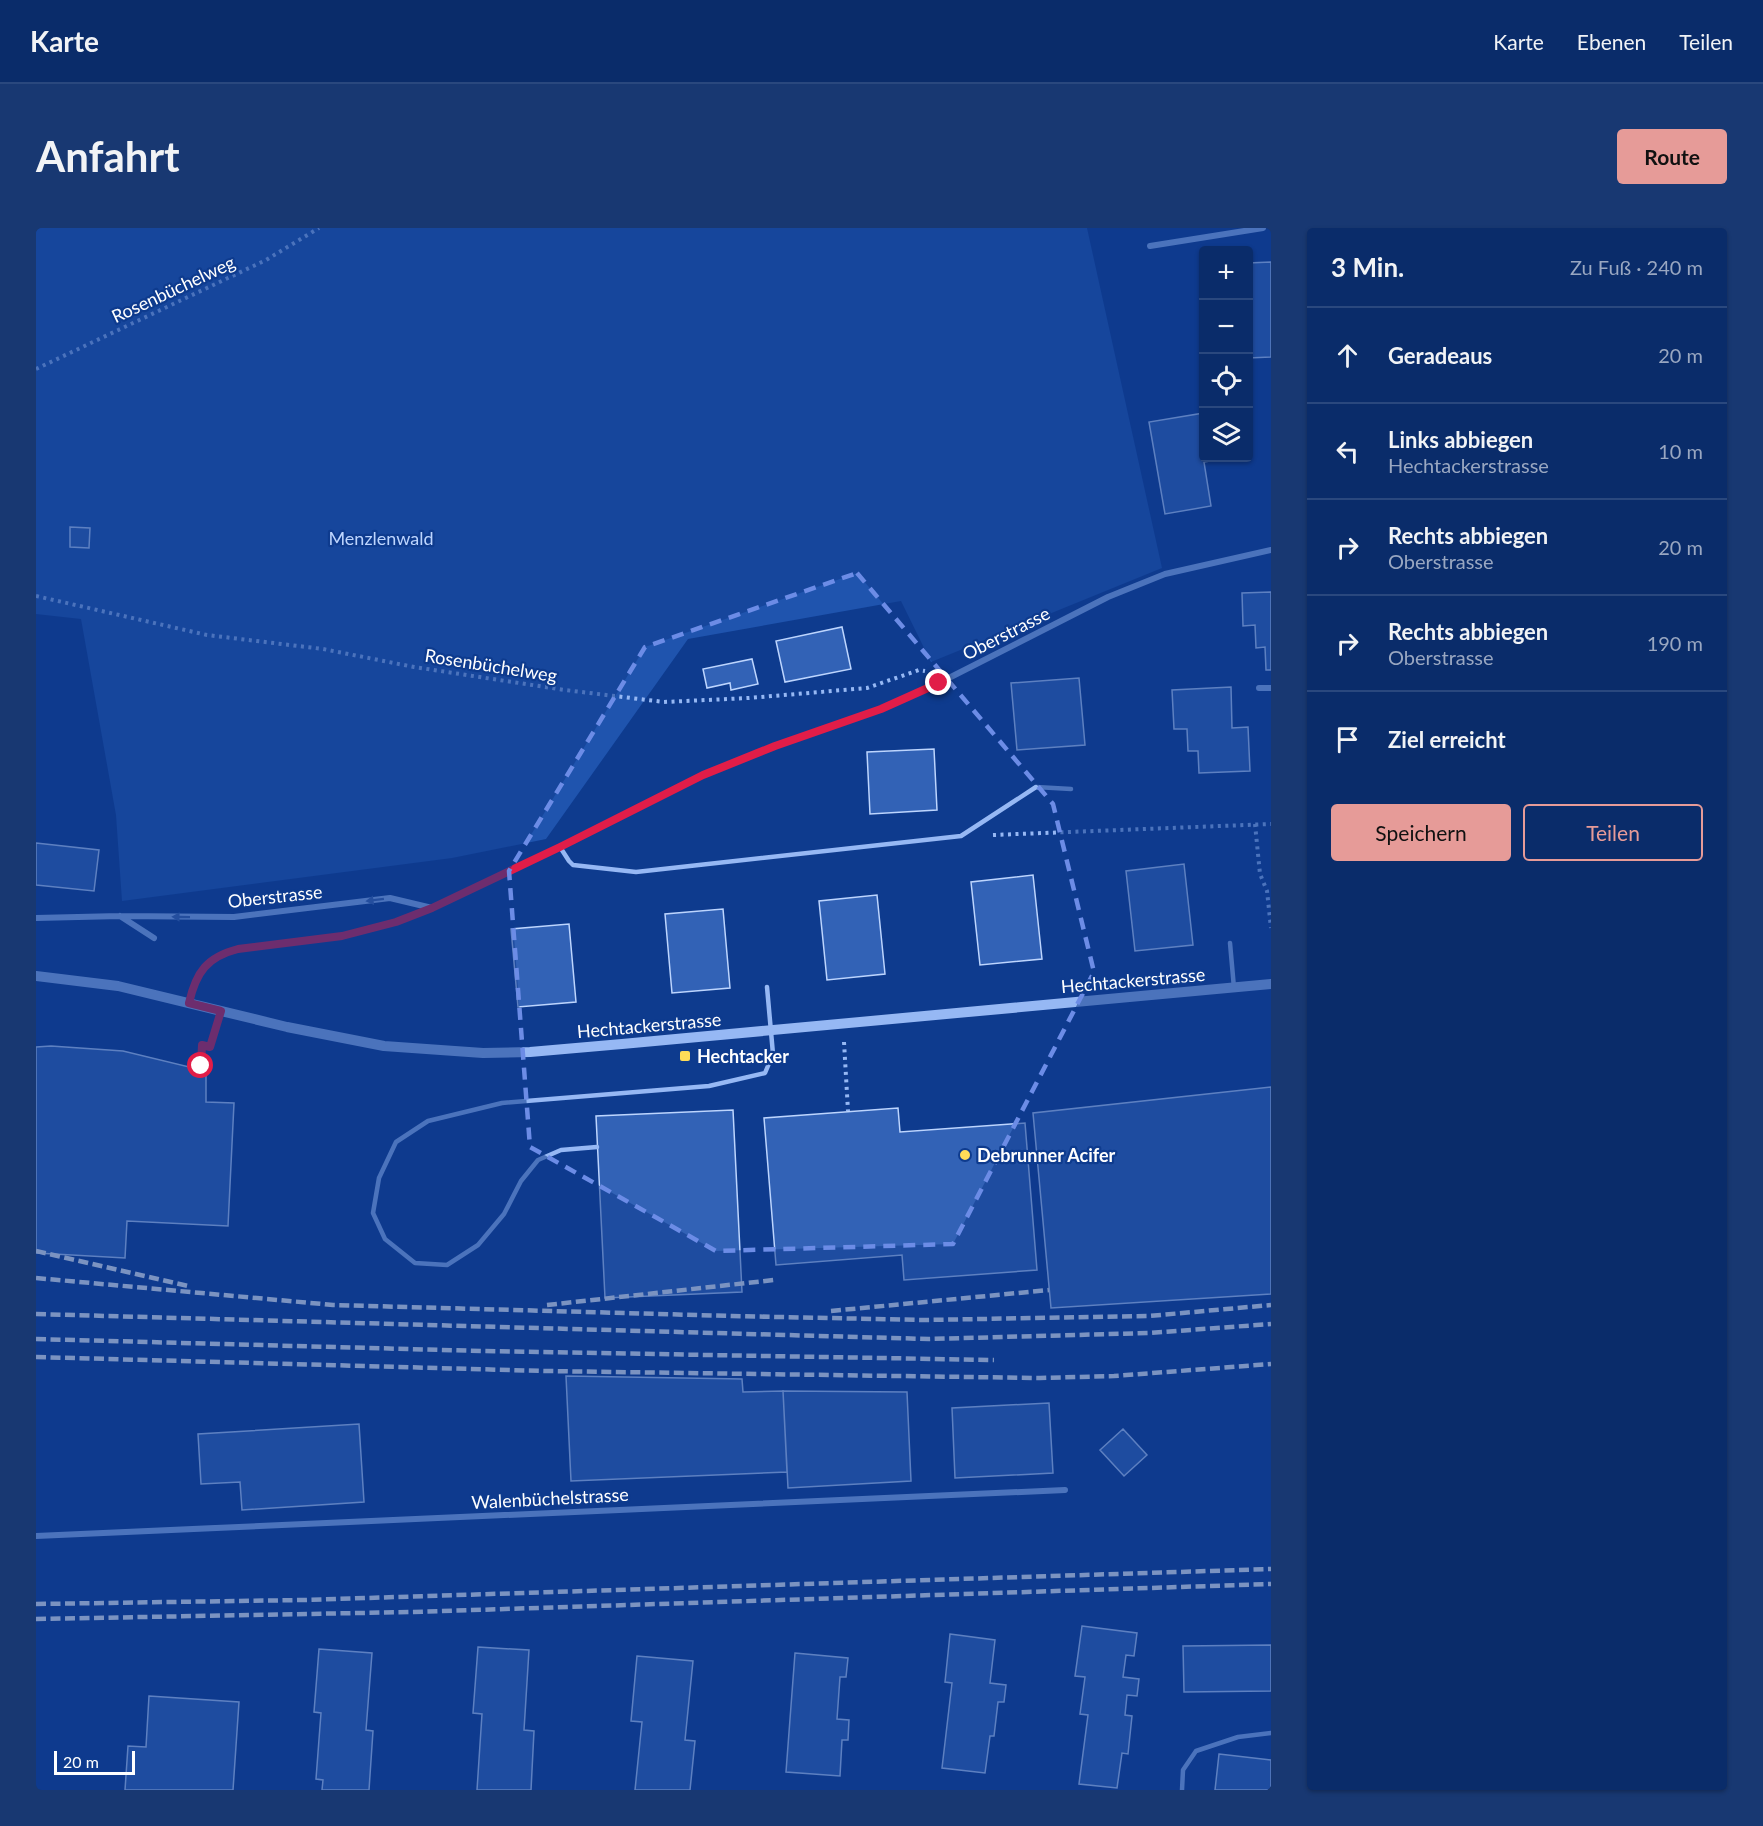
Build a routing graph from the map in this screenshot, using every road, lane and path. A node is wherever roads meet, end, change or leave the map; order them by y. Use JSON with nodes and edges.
{"nodes":[{"id":1,"x":319,"y":228,"type":"edge"},
{"id":2,"x":1263,"y":228,"type":"edge"},
{"id":3,"x":1150,"y":246,"type":"dead end"},
{"id":4,"x":36,"y":369,"type":"edge"},
{"id":5,"x":1271,"y":550,"type":"edge"},
{"id":6,"x":36,"y":596,"type":"edge"},
{"id":7,"x":939,"y":683,"type":"junction"},
{"id":8,"x":1271,"y":687,"type":"edge"},
{"id":9,"x":1259,"y":688,"type":"dead end"},
{"id":10,"x":1071,"y":789,"type":"dead end"},
{"id":11,"x":1255,"y":824,"type":"junction"},
{"id":12,"x":1271,"y":824,"type":"edge"},
{"id":13,"x":968,"y":831,"type":"junction"},
{"id":14,"x":560,"y":847,"type":"junction"},
{"id":15,"x":432,"y":908,"type":"junction"},
{"id":16,"x":120,"y":916,"type":"junction"},
{"id":17,"x":36,"y":918,"type":"edge"},
{"id":18,"x":1271,"y":928,"type":"edge"},
{"id":19,"x":154,"y":938,"type":"dead end"},
{"id":20,"x":1230,"y":943,"type":"dead end"},
{"id":21,"x":36,"y":976,"type":"edge"},
{"id":22,"x":1271,"y":984,"type":"edge"},
{"id":23,"x":768,"y":987,"type":"dead end"},
{"id":24,"x":1234,"y":987,"type":"junction"},
{"id":25,"x":189,"y":1003,"type":"junction"},
{"id":26,"x":221,"y":1011,"type":"junction"},
{"id":27,"x":843,"y":1023,"type":"junction"},
{"id":28,"x":771,"y":1030,"type":"junction"},
{"id":29,"x":201,"y":1066,"type":"dead end"},
{"id":30,"x":848,"y":1111,"type":"dead end"},
{"id":31,"x":597,"y":1147,"type":"dead end"},
{"id":32,"x":1065,"y":1490,"type":"dead end"},
{"id":33,"x":36,"y":1536,"type":"edge"},
{"id":34,"x":1271,"y":1733,"type":"edge"},
{"id":35,"x":1182,"y":1790,"type":"edge"}],
"edges":[{"from":1,"to":4,"type":"path","name":"Rosenbüchelweg"},
{"from":2,"to":3,"type":"street"},
{"from":5,"to":7,"type":"street","name":"Oberstrasse"},
{"from":6,"to":7,"type":"path","name":"Rosenbüchelweg"},
{"from":7,"to":14,"type":"street","name":"Oberstrasse"},
{"from":8,"to":9,"type":"street"},
{"from":10,"to":13,"type":"lane"},
{"from":11,"to":12,"type":"path"},
{"from":11,"to":13,"type":"path"},
{"from":11,"to":18,"type":"path"},
{"from":13,"to":14,"type":"lane"},
{"from":14,"to":15,"type":"street","name":"Oberstrasse"},
{"from":15,"to":16,"type":"street","name":"Oberstrasse","one_way":true},
{"from":15,"to":25,"type":"street","name":"Oberstrasse"},
{"from":16,"to":17,"type":"street","name":"Oberstrasse"},
{"from":16,"to":19,"type":"street"},
{"from":20,"to":24,"type":"lane"},
{"from":21,"to":25,"type":"street","name":"Hechtackerstrasse"},
{"from":22,"to":24,"type":"street","name":"Hechtackerstrasse"},
{"from":23,"to":28,"type":"lane"},
{"from":24,"to":27,"type":"street","name":"Hechtackerstrasse"},
{"from":25,"to":26,"type":"street","name":"Hechtackerstrasse"},
{"from":26,"to":28,"type":"street","name":"Hechtackerstrasse"},
{"from":26,"to":29,"type":"path"},
{"from":27,"to":28,"type":"street","name":"Hechtackerstrasse"},
{"from":27,"to":30,"type":"path"},
{"from":28,"to":31,"type":"lane"},
{"from":32,"to":33,"type":"street","name":"Walenbüchelstrasse"},
{"from":34,"to":35,"type":"lane"}]}
